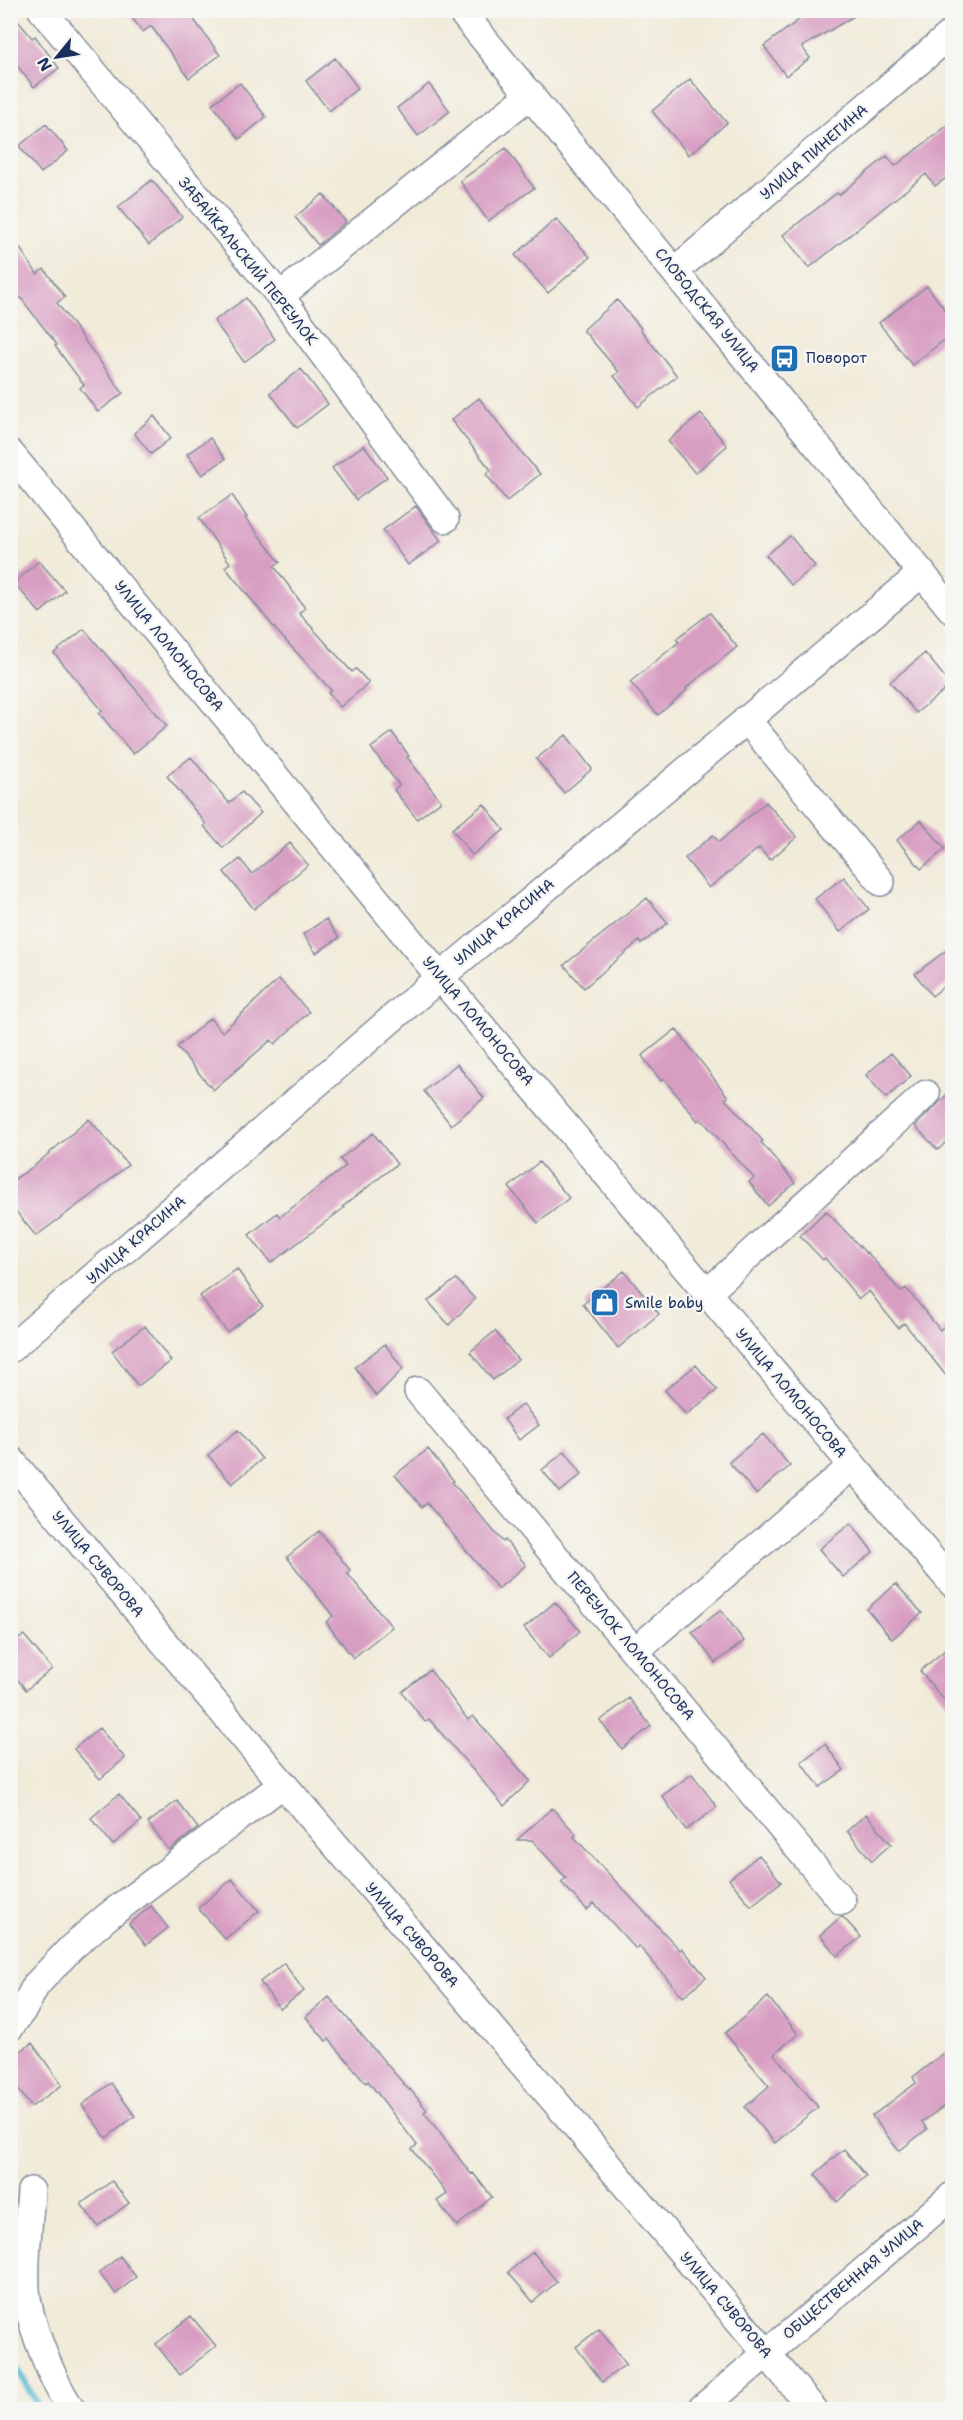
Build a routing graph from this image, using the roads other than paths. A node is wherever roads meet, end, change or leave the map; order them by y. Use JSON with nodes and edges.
{"nodes":[{"id":1,"x":42,"y":10,"type":"edge"},
{"id":2,"x":460,"y":10,"type":"edge"},
{"id":3,"x":952,"y":33,"type":"edge"},
{"id":4,"x":531,"y":94,"type":"junction"},
{"id":5,"x":675,"y":270,"type":"junction"},
{"id":6,"x":280,"y":296,"type":"junction"},
{"id":7,"x":10,"y":453,"type":"edge"},
{"id":8,"x":445,"y":519,"type":"dead end"},
{"id":9,"x":922,"y":573,"type":"junction"},
{"id":10,"x":952,"y":610,"type":"edge"},
{"id":11,"x":746,"y":719,"type":"junction"},
{"id":12,"x":881,"y":882,"type":"dead end"},
{"id":13,"x":440,"y":977,"type":"junction"},
{"id":14,"x":926,"y":1094,"type":"dead end"},
{"id":15,"x":707,"y":1293,"type":"junction"},
{"id":16,"x":10,"y":1349,"type":"edge"},
{"id":17,"x":418,"y":1391,"type":"dead end"},
{"id":18,"x":10,"y":1459,"type":"edge"},
{"id":19,"x":852,"y":1466,"type":"junction"},
{"id":20,"x":952,"y":1583,"type":"edge"},
{"id":21,"x":635,"y":1651,"type":"junction"},
{"id":22,"x":283,"y":1784,"type":"junction"},
{"id":23,"x":842,"y":1901,"type":"dead end"},
{"id":24,"x":10,"y":2027,"type":"edge"},
{"id":25,"x":31,"y":2192,"type":"dead end"},
{"id":26,"x":952,"y":2196,"type":"edge"},
{"id":27,"x":765,"y":2352,"type":"junction"},
{"id":28,"x":72,"y":2409,"type":"edge"},
{"id":29,"x":699,"y":2409,"type":"edge"},
{"id":30,"x":814,"y":2409,"type":"edge"}],
"edges":[{"from":1,"to":6,"type":"street","name":"ЗАБАЙКАЛЬСКИЙ ПЕРЕУЛОК"},
{"from":2,"to":4,"type":"street","name":"СЛОБОДСКАЯ УЛИЦА"},
{"from":3,"to":5,"type":"street","name":"УЛИЦА ПИНЕГИНА"},
{"from":4,"to":5,"type":"street","name":"СЛОБОДСКАЯ УЛИЦА"},
{"from":4,"to":6,"type":"street"},
{"from":5,"to":9,"type":"street","name":"СЛОБОДСКАЯ УЛИЦА"},
{"from":6,"to":8,"type":"street","name":"ЗАБАЙКАЛЬСКИЙ ПЕРЕУЛОК"},
{"from":7,"to":13,"type":"street","name":"УЛИЦА ЛОМОНОСОВА"},
{"from":9,"to":10,"type":"street","name":"СЛОБОДСКАЯ УЛИЦА"},
{"from":9,"to":11,"type":"street","name":"УЛИЦА КРАСИНА"},
{"from":11,"to":12,"type":"street"},
{"from":11,"to":13,"type":"street","name":"УЛИЦА КРАСИНА"},
{"from":13,"to":15,"type":"street","name":"УЛИЦА ЛОМОНОСОВА"},
{"from":13,"to":16,"type":"street","name":"УЛИЦА КРАСИНА"},
{"from":14,"to":15,"type":"street"},
{"from":15,"to":19,"type":"street","name":"УЛИЦА ЛОМОНОСОВА"},
{"from":17,"to":21,"type":"street","name":"ПЕРЕУЛОК ЛОМОНОСОВА"},
{"from":18,"to":22,"type":"street","name":"УЛИЦА СУВОРОВА"},
{"from":19,"to":20,"type":"street","name":"УЛИЦА ЛОМОНОСОВА"},
{"from":19,"to":21,"type":"street"},
{"from":21,"to":23,"type":"street","name":"ПЕРЕУЛОК ЛОМОНОСОВА"},
{"from":22,"to":24,"type":"street"},
{"from":22,"to":27,"type":"street","name":"УЛИЦА СУВОРОВА"},
{"from":25,"to":28,"type":"street"},
{"from":26,"to":27,"type":"street","name":"ОБЩЕСТВЕННАЯ УЛИЦА"},
{"from":27,"to":29,"type":"street","name":"ОБЩЕСТВЕННАЯ УЛИЦА"},
{"from":27,"to":30,"type":"street","name":"УЛИЦА СУВОРОВА"}]}
